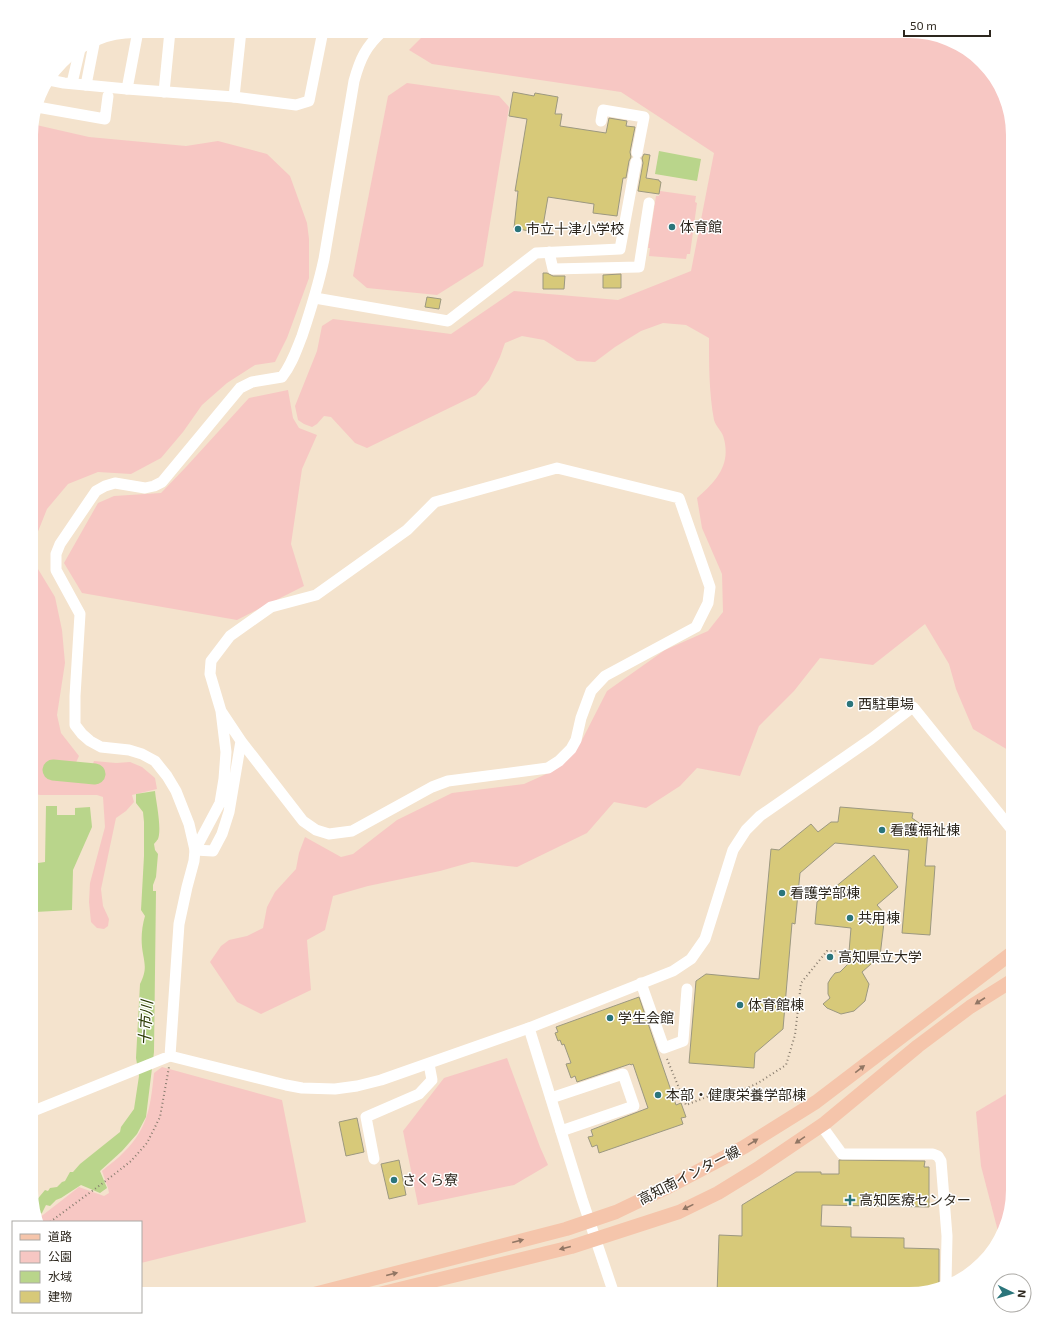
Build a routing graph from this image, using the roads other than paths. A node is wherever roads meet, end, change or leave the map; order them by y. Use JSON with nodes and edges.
{"nodes":[{"id":1,"x":137,"y":38,"type":"edge"},
{"id":2,"x":169,"y":38,"type":"edge"},
{"id":3,"x":240,"y":38,"type":"edge"},
{"id":4,"x":322,"y":38,"type":"edge"},
{"id":5,"x":376,"y":38,"type":"edge"},
{"id":6,"x":93,"y":47,"type":"edge"},
{"id":7,"x":78,"y":56,"type":"edge"},
{"id":8,"x":54,"y":81,"type":"edge"},
{"id":9,"x":72,"y":83,"type":"junction"},
{"id":10,"x":86,"y":85,"type":"junction"},
{"id":11,"x":127,"y":89,"type":"junction"},
{"id":12,"x":164,"y":92,"type":"junction"},
{"id":13,"x":108,"y":96,"type":"dead end"},
{"id":14,"x":234,"y":97,"type":"junction"},
{"id":15,"x":42,"y":108,"type":"edge"},
{"id":16,"x":601,"y":120,"type":"dead end"},
{"id":17,"x":649,"y":203,"type":"dead end"},
{"id":18,"x":549,"y":252,"type":"junction"},
{"id":19,"x":315,"y":298,"type":"junction"},
{"id":20,"x":221,"y":711,"type":"junction"},
{"id":21,"x":241,"y":741,"type":"junction"},
{"id":22,"x":1006,"y":822,"type":"edge"},
{"id":23,"x":195,"y":850,"type":"junction"},
{"id":24,"x":1006,"y":957,"type":"edge"},
{"id":25,"x":641,"y":983,"type":"junction"},
{"id":26,"x":1006,"y":984,"type":"edge"},
{"id":27,"x":687,"y":989,"type":"dead end"},
{"id":28,"x":529,"y":1028,"type":"junction"},
{"id":29,"x":165,"y":1058,"type":"junction"},
{"id":30,"x":428,"y":1064,"type":"junction"},
{"id":31,"x":551,"y":1098,"type":"junction"},
{"id":32,"x":38,"y":1109,"type":"edge"},
{"id":33,"x":821,"y":1125,"type":"junction"},
{"id":34,"x":561,"y":1131,"type":"junction"},
{"id":35,"x":374,"y":1159,"type":"dead end"},
{"id":36,"x":589,"y":1220,"type":"junction"},
{"id":37,"x":596,"y":1239,"type":"junction"},
{"id":38,"x":946,"y":1280,"type":"edge"},
{"id":39,"x":341,"y":1287,"type":"edge"},
{"id":40,"x":408,"y":1287,"type":"edge"},
{"id":41,"x":612,"y":1287,"type":"edge"}],
"edges":[{"from":1,"to":11,"type":"street"},
{"from":2,"to":12,"type":"street"},
{"from":3,"to":14,"type":"street"},
{"from":4,"to":14,"type":"street"},
{"from":5,"to":19,"type":"street"},
{"from":6,"to":10,"type":"street"},
{"from":7,"to":9,"type":"street"},
{"from":8,"to":9,"type":"street"},
{"from":9,"to":10,"type":"street"},
{"from":10,"to":11,"type":"street"},
{"from":11,"to":12,"type":"street"},
{"from":12,"to":14,"type":"street"},
{"from":13,"to":15,"type":"street"},
{"from":16,"to":18,"type":"street"},
{"from":17,"to":18,"type":"street"},
{"from":18,"to":19,"type":"street"},
{"from":19,"to":23,"type":"street"},
{"from":20,"to":21,"type":"street"},
{"from":20,"to":21,"type":"street"},
{"from":20,"to":23,"type":"street"},
{"from":21,"to":23,"type":"street"},
{"from":22,"to":25,"type":"street"},
{"from":23,"to":29,"type":"street"},
{"from":36,"to":24,"type":"main road","name":"高知南インター線","one_way":true},
{"from":25,"to":27,"type":"street"},
{"from":25,"to":28,"type":"street"},
{"from":26,"to":33,"type":"main road","name":"高知南インター線","one_way":true},
{"from":28,"to":30,"type":"street"},
{"from":28,"to":31,"type":"street"},
{"from":29,"to":30,"type":"street"},
{"from":29,"to":32,"type":"street"},
{"from":30,"to":35,"type":"street"},
{"from":31,"to":34,"type":"street"},
{"from":31,"to":34,"type":"street"},
{"from":33,"to":37,"type":"main road","name":"高知南インター線","one_way":true},
{"from":33,"to":38,"type":"street"},
{"from":34,"to":36,"type":"street"},
{"from":36,"to":37,"type":"street"},
{"from":39,"to":36,"type":"main road","name":"高知南インター線","one_way":true},
{"from":37,"to":40,"type":"main road","name":"高知南インター線","one_way":true},
{"from":37,"to":41,"type":"street"}]}
